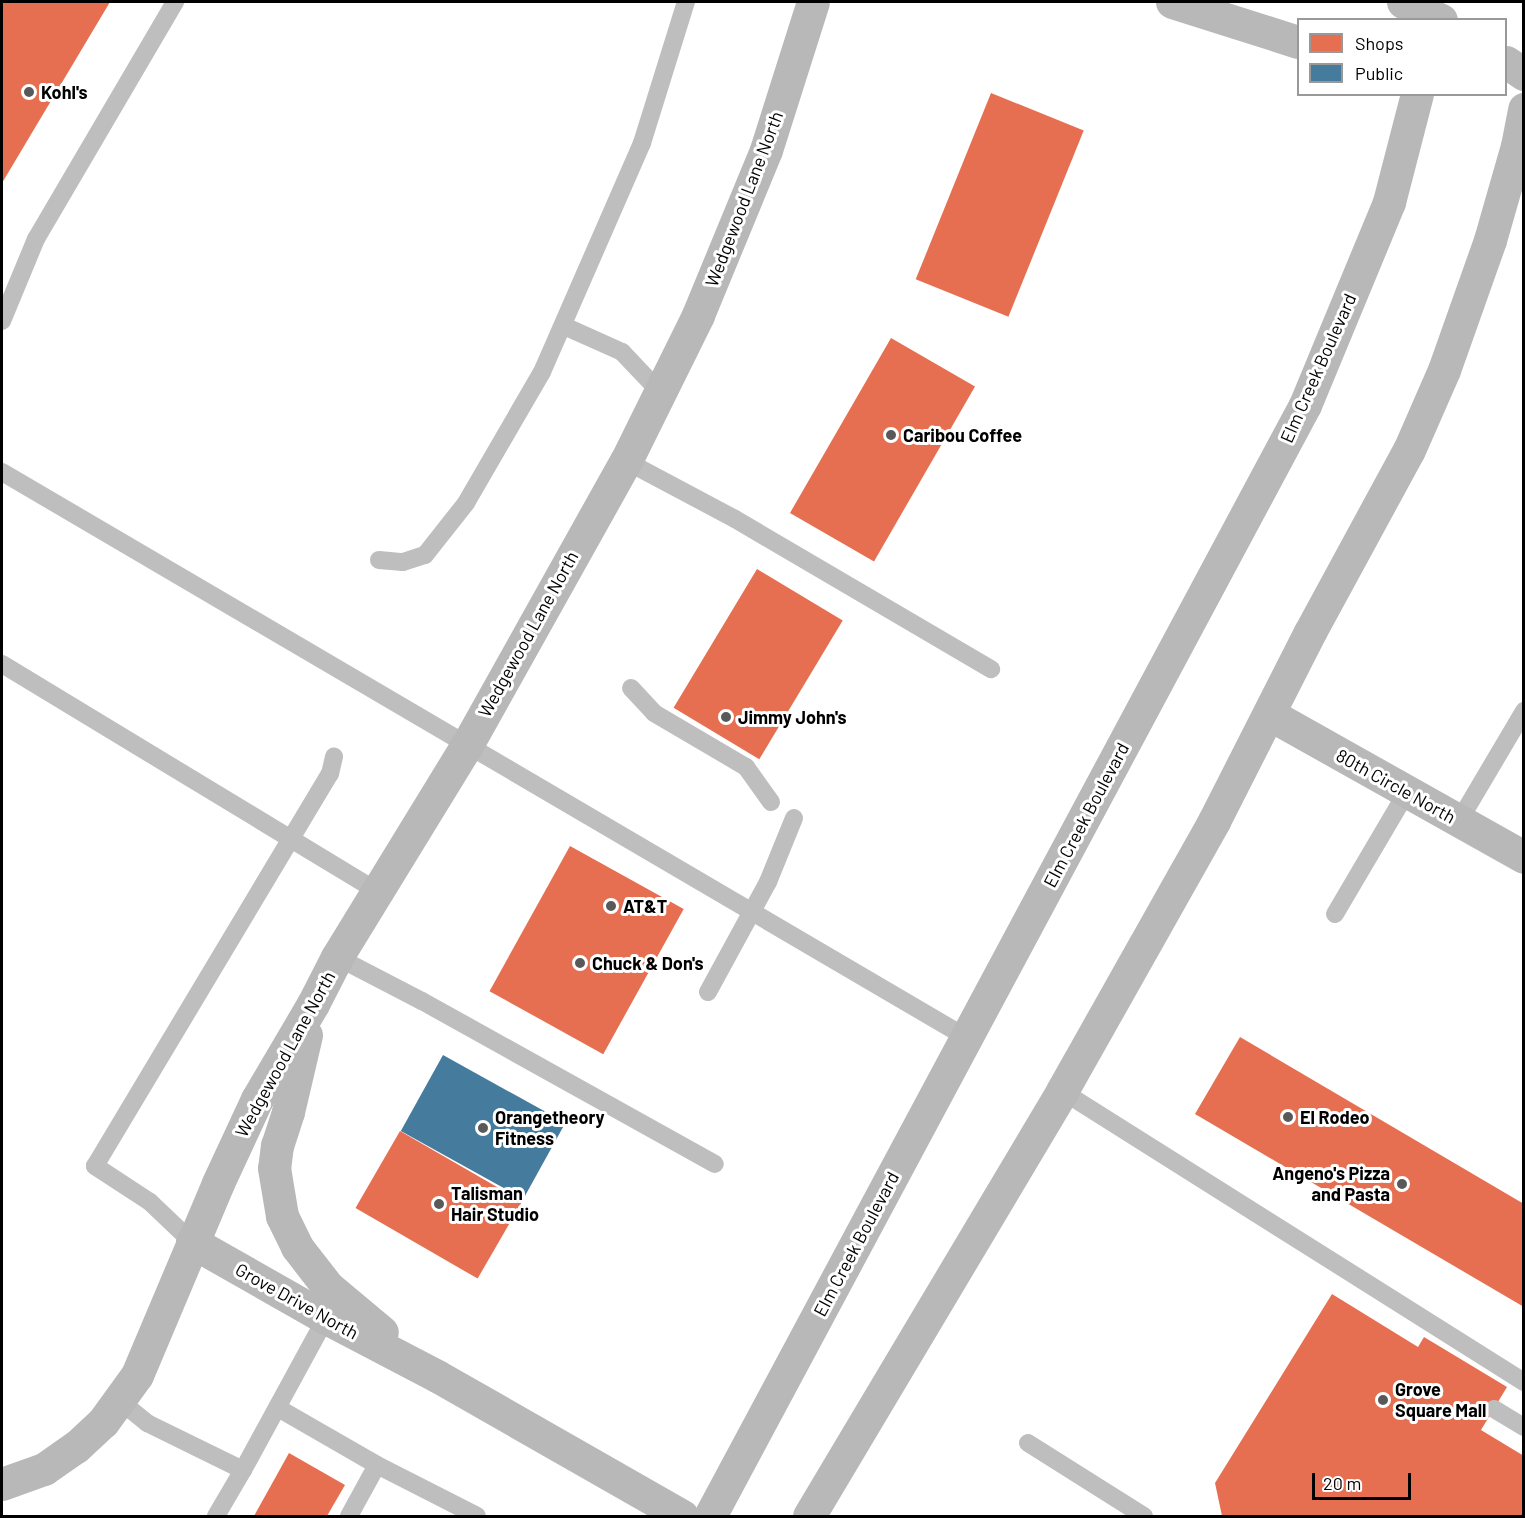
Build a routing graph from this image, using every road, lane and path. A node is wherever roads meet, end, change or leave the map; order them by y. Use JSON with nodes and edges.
{"nodes":[{"id":1,"x":176,"y":2,"type":"edge"},
{"id":2,"x":686,"y":2,"type":"edge"},
{"id":3,"x":813,"y":2,"type":"edge"},
{"id":4,"x":1172,"y":2,"type":"edge"},
{"id":5,"x":1403,"y":2,"type":"edge"},
{"id":6,"x":1436,"y":14,"type":"edge"},
{"id":7,"x":1297,"y":41,"type":"edge"},
{"id":8,"x":1507,"y":63,"type":"edge"},
{"id":9,"x":1507,"y":75,"type":"edge"},
{"id":10,"x":1524,"y":75,"type":"edge"},
{"id":11,"x":1416,"y":96,"type":"edge"},
{"id":12,"x":1524,"y":109,"type":"edge"},
{"id":13,"x":2,"y":321,"type":"edge"},
{"id":14,"x":564,"y":326,"type":"junction"},
{"id":15,"x":660,"y":392,"type":"junction"},
{"id":16,"x":626,"y":461,"type":"junction"},
{"id":17,"x":2,"y":472,"type":"edge"},
{"id":18,"x":379,"y":560,"type":"dead end"},
{"id":19,"x":2,"y":664,"type":"edge"},
{"id":20,"x":991,"y":669,"type":"dead end"},
{"id":21,"x":631,"y":688,"type":"dead end"},
{"id":22,"x":1524,"y":711,"type":"edge"},
{"id":23,"x":1269,"y":714,"type":"junction"},
{"id":24,"x":466,"y":745,"type":"junction"},
{"id":25,"x":334,"y":756,"type":"dead end"},
{"id":26,"x":1407,"y":792,"type":"junction"},
{"id":27,"x":771,"y":802,"type":"dead end"},
{"id":28,"x":794,"y":818,"type":"dead end"},
{"id":29,"x":1459,"y":821,"type":"junction"},
{"id":30,"x":290,"y":838,"type":"junction"},
{"id":31,"x":1524,"y":857,"type":"edge"},
{"id":32,"x":377,"y":891,"type":"junction"},
{"id":33,"x":752,"y":912,"type":"junction"},
{"id":34,"x":1335,"y":914,"type":"dead end"},
{"id":35,"x":338,"y":957,"type":"junction"},
{"id":36,"x":708,"y":992,"type":"dead end"},
{"id":37,"x":313,"y":1004,"type":"junction"},
{"id":38,"x":967,"y":1038,"type":"junction"},
{"id":39,"x":1062,"y":1091,"type":"junction"},
{"id":40,"x":715,"y":1164,"type":"dead end"},
{"id":41,"x":192,"y":1242,"type":"junction"},
{"id":42,"x":326,"y":1318,"type":"junction"},
{"id":43,"x":437,"y":1376,"type":"junction"},
{"id":44,"x":1524,"y":1382,"type":"edge"},
{"id":45,"x":120,"y":1401,"type":"junction"},
{"id":46,"x":278,"y":1408,"type":"junction"},
{"id":47,"x":1494,"y":1409,"type":"dead end"},
{"id":48,"x":1524,"y":1427,"type":"edge"},
{"id":49,"x":1028,"y":1443,"type":"dead end"},
{"id":50,"x":377,"y":1465,"type":"junction"},
{"id":51,"x":243,"y":1470,"type":"junction"},
{"id":52,"x":2,"y":1484,"type":"edge"},
{"id":53,"x":216,"y":1516,"type":"edge"},
{"id":54,"x":349,"y":1516,"type":"edge"},
{"id":55,"x":477,"y":1516,"type":"edge"},
{"id":56,"x":682,"y":1516,"type":"edge"},
{"id":57,"x":710,"y":1516,"type":"edge"},
{"id":58,"x":809,"y":1516,"type":"edge"},
{"id":59,"x":1144,"y":1516,"type":"edge"}],
"edges":[{"from":1,"to":13,"type":"lane"},
{"from":2,"to":14,"type":"lane"},
{"from":3,"to":15,"type":"street","name":"Wedgewood Lane North"},
{"from":4,"to":7,"type":"street"},
{"from":5,"to":6,"type":"street"},
{"from":8,"to":10,"type":"street"},
{"from":9,"to":10,"type":"street"},
{"from":11,"to":38,"type":"street","name":"Elm Creek Boulevard"},
{"from":12,"to":23,"type":"street"},
{"from":14,"to":15,"type":"lane"},
{"from":14,"to":18,"type":"lane"},
{"from":15,"to":16,"type":"street","name":"Wedgewood Lane North"},
{"from":16,"to":20,"type":"lane"},
{"from":16,"to":24,"type":"street","name":"Wedgewood Lane North"},
{"from":17,"to":24,"type":"lane"},
{"from":19,"to":30,"type":"lane"},
{"from":21,"to":27,"type":"lane"},
{"from":22,"to":29,"type":"lane"},
{"from":23,"to":26,"type":"street","name":"80th Circle North"},
{"from":23,"to":39,"type":"street"},
{"from":24,"to":32,"type":"street","name":"Wedgewood Lane North"},
{"from":24,"to":33,"type":"lane"},
{"from":25,"to":30,"type":"lane"},
{"from":26,"to":29,"type":"street","name":"80th Circle North"},
{"from":26,"to":34,"type":"lane"},
{"from":28,"to":33,"type":"lane"},
{"from":29,"to":31,"type":"street","name":"80th Circle North"},
{"from":30,"to":32,"type":"lane"},
{"from":30,"to":41,"type":"lane"},
{"from":32,"to":35,"type":"street","name":"Wedgewood Lane North"},
{"from":33,"to":36,"type":"lane"},
{"from":33,"to":38,"type":"lane"},
{"from":35,"to":37,"type":"street","name":"Wedgewood Lane North"},
{"from":35,"to":40,"type":"lane"},
{"from":37,"to":41,"type":"street","name":"Wedgewood Lane North"},
{"from":37,"to":43,"type":"street"},
{"from":38,"to":57,"type":"street","name":"Elm Creek Boulevard"},
{"from":39,"to":44,"type":"lane"},
{"from":39,"to":58,"type":"street"},
{"from":41,"to":42,"type":"street","name":"Grove Drive North"},
{"from":41,"to":45,"type":"street"},
{"from":42,"to":43,"type":"street","name":"Grove Drive North"},
{"from":42,"to":46,"type":"lane"},
{"from":43,"to":56,"type":"street","name":"Grove Drive North"},
{"from":45,"to":51,"type":"lane"},
{"from":45,"to":52,"type":"street"},
{"from":46,"to":50,"type":"lane"},
{"from":46,"to":51,"type":"lane"},
{"from":47,"to":48,"type":"lane"},
{"from":49,"to":59,"type":"lane"},
{"from":50,"to":54,"type":"lane"},
{"from":50,"to":55,"type":"lane"},
{"from":51,"to":53,"type":"lane"}]}
